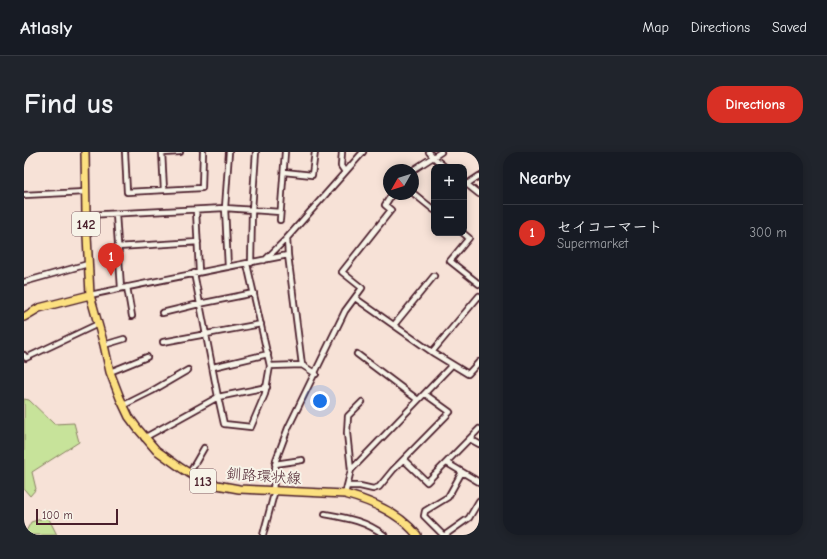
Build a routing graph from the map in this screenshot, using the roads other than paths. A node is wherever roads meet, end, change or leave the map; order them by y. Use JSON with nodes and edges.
{"nodes":[{"id":1,"x":85,"y":152,"type":"edge"},
{"id":2,"x":125,"y":152,"type":"edge"},
{"id":3,"x":162,"y":152,"type":"edge"},
{"id":4,"x":180,"y":152,"type":"edge"},
{"id":5,"x":203,"y":152,"type":"edge"},
{"id":6,"x":228,"y":152,"type":"edge"},
{"id":7,"x":256,"y":152,"type":"edge"},
{"id":8,"x":285,"y":152,"type":"edge"},
{"id":9,"x":315,"y":152,"type":"edge"},
{"id":10,"x":342,"y":152,"type":"edge"},
{"id":11,"x":363,"y":152,"type":"edge"},
{"id":12,"x":429,"y":152,"type":"edge"},
{"id":13,"x":441,"y":152,"type":"edge"},
{"id":14,"x":433,"y":158,"type":"junction"},
{"id":15,"x":441,"y":164,"type":"edge"},
{"id":16,"x":419,"y":166,"type":"edge"},
{"id":17,"x":284,"y":172,"type":"junction"},
{"id":18,"x":345,"y":172,"type":"junction"},
{"id":19,"x":479,"y":176,"type":"edge"},
{"id":20,"x":467,"y":182,"type":"edge"},
{"id":21,"x":467,"y":184,"type":"edge"},
{"id":22,"x":164,"y":190,"type":"junction"},
{"id":23,"x":85,"y":192,"type":"junction"},
{"id":24,"x":479,"y":194,"type":"edge"},
{"id":25,"x":24,"y":195,"type":"edge"},
{"id":26,"x":419,"y":198,"type":"edge"},
{"id":27,"x":388,"y":200,"type":"edge"},
{"id":28,"x":225,"y":208,"type":"junction"},
{"id":29,"x":431,"y":208,"type":"edge"},
{"id":30,"x":196,"y":210,"type":"junction"},
{"id":31,"x":252,"y":210,"type":"junction"},
{"id":32,"x":280,"y":212,"type":"junction"},
{"id":33,"x":116,"y":214,"type":"junction"},
{"id":34,"x":86,"y":215,"type":"junction"},
{"id":35,"x":280,"y":220,"type":"dead end"},
{"id":36,"x":467,"y":236,"type":"edge"},
{"id":37,"x":287,"y":238,"type":"junction"},
{"id":38,"x":198,"y":242,"type":"junction"},
{"id":39,"x":118,"y":247,"type":"junction"},
{"id":40,"x":288,"y":255,"type":"junction"},
{"id":41,"x":265,"y":260,"type":"junction"},
{"id":42,"x":88,"y":264,"type":"junction"},
{"id":43,"x":249,"y":264,"type":"junction"},
{"id":44,"x":228,"y":267,"type":"junction"},
{"id":45,"x":196,"y":273,"type":"junction"},
{"id":46,"x":434,"y":276,"type":"dead end"},
{"id":47,"x":24,"y":282,"type":"edge"},
{"id":48,"x":479,"y":284,"type":"edge"},
{"id":49,"x":127,"y":287,"type":"junction"},
{"id":50,"x":121,"y":288,"type":"junction"},
{"id":51,"x":254,"y":293,"type":"junction"},
{"id":52,"x":90,"y":295,"type":"junction"},
{"id":53,"x":479,"y":296,"type":"edge"},
{"id":54,"x":355,"y":298,"type":"junction"},
{"id":55,"x":199,"y":304,"type":"junction"},
{"id":56,"x":162,"y":313,"type":"dead end"},
{"id":57,"x":132,"y":316,"type":"dead end"},
{"id":58,"x":24,"y":317,"type":"edge"},
{"id":59,"x":98,"y":324,"type":"junction"},
{"id":60,"x":261,"y":324,"type":"junction"},
{"id":61,"x":394,"y":326,"type":"junction"},
{"id":62,"x":206,"y":334,"type":"junction"},
{"id":63,"x":124,"y":339,"type":"dead end"},
{"id":64,"x":163,"y":342,"type":"dead end"},
{"id":65,"x":104,"y":345,"type":"junction"},
{"id":66,"x":432,"y":352,"type":"junction"},
{"id":67,"x":268,"y":354,"type":"junction"},
{"id":68,"x":357,"y":354,"type":"dead end"},
{"id":69,"x":24,"y":356,"type":"edge"},
{"id":70,"x":147,"y":357,"type":"dead end"},
{"id":71,"x":478,"y":364,"type":"edge"},
{"id":72,"x":302,"y":365,"type":"junction"},
{"id":73,"x":452,"y":365,"type":"junction"},
{"id":74,"x":270,"y":366,"type":"junction"},
{"id":75,"x":213,"y":367,"type":"junction"},
{"id":76,"x":188,"y":370,"type":"dead end"},
{"id":77,"x":110,"y":372,"type":"junction"},
{"id":78,"x":316,"y":374,"type":"junction"},
{"id":79,"x":267,"y":387,"type":"junction"},
{"id":80,"x":425,"y":394,"type":"junction"},
{"id":81,"x":218,"y":397,"type":"junction"},
{"id":82,"x":418,"y":400,"type":"junction"},
{"id":83,"x":362,"y":402,"type":"dead end"},
{"id":84,"x":124,"y":405,"type":"junction"},
{"id":85,"x":479,"y":429,"type":"edge"},
{"id":86,"x":144,"y":438,"type":"junction"},
{"id":87,"x":470,"y":438,"type":"junction"},
{"id":88,"x":479,"y":444,"type":"edge"},
{"id":89,"x":204,"y":448,"type":"dead end"},
{"id":90,"x":302,"y":460,"type":"dead end"},
{"id":91,"x":404,"y":460,"type":"junction"},
{"id":92,"x":447,"y":463,"type":"junction"},
{"id":93,"x":275,"y":464,"type":"junction"},
{"id":94,"x":351,"y":470,"type":"junction"},
{"id":95,"x":462,"y":472,"type":"junction"},
{"id":96,"x":190,"y":474,"type":"junction"},
{"id":97,"x":479,"y":482,"type":"edge"},
{"id":98,"x":347,"y":486,"type":"junction"},
{"id":99,"x":274,"y":490,"type":"junction"},
{"id":100,"x":345,"y":494,"type":"junction"},
{"id":101,"x":479,"y":501,"type":"edge"},
{"id":102,"x":325,"y":514,"type":"dead end"},
{"id":103,"x":263,"y":535,"type":"edge"},
{"id":104,"x":384,"y":535,"type":"edge"},
{"id":105,"x":417,"y":535,"type":"edge"},
{"id":106,"x":444,"y":535,"type":"edge"}],
"edges":[{"from":1,"to":23,"type":"main road","number":"142"},
{"from":2,"to":22,"type":"street"},
{"from":3,"to":4,"type":"street"},
{"from":3,"to":22,"type":"street"},
{"from":5,"to":22,"type":"street"},
{"from":6,"to":28,"type":"street"},
{"from":7,"to":31,"type":"street"},
{"from":8,"to":17,"type":"street"},
{"from":9,"to":17,"type":"street"},
{"from":10,"to":18,"type":"street"},
{"from":11,"to":18,"type":"street"},
{"from":12,"to":14,"type":"street"},
{"from":13,"to":14,"type":"street"},
{"from":14,"to":15,"type":"street"},
{"from":14,"to":16,"type":"street"},
{"from":17,"to":32,"type":"street"},
{"from":18,"to":37,"type":"street"},
{"from":19,"to":20,"type":"street"},
{"from":21,"to":24,"type":"street"},
{"from":23,"to":25,"type":"street"},
{"from":23,"to":34,"type":"main road","number":"142"},
{"from":26,"to":29,"type":"street"},
{"from":27,"to":54,"type":"street"},
{"from":28,"to":30,"type":"street"},
{"from":28,"to":31,"type":"street"},
{"from":28,"to":44,"type":"street"},
{"from":30,"to":33,"type":"street"},
{"from":30,"to":38,"type":"street"},
{"from":31,"to":32,"type":"street"},
{"from":31,"to":43,"type":"street"},
{"from":32,"to":35,"type":"street"},
{"from":33,"to":34,"type":"street"},
{"from":33,"to":39,"type":"street"},
{"from":34,"to":42,"type":"main road","number":"142"},
{"from":36,"to":48,"type":"street"},
{"from":37,"to":40,"type":"street"},
{"from":37,"to":41,"type":"street"},
{"from":38,"to":39,"type":"street"},
{"from":38,"to":45,"type":"street"},
{"from":39,"to":50,"type":"street"},
{"from":40,"to":41,"type":"street"},
{"from":40,"to":72,"type":"street"},
{"from":41,"to":43,"type":"street"},
{"from":42,"to":47,"type":"street"},
{"from":42,"to":52,"type":"main road","number":"142"},
{"from":43,"to":44,"type":"street"},
{"from":43,"to":51,"type":"street"},
{"from":44,"to":45,"type":"street"},
{"from":45,"to":49,"type":"street"},
{"from":45,"to":55,"type":"street"},
{"from":46,"to":61,"type":"street"},
{"from":49,"to":50,"type":"street"},
{"from":49,"to":57,"type":"street"},
{"from":50,"to":52,"type":"street"},
{"from":51,"to":55,"type":"street"},
{"from":51,"to":60,"type":"street"},
{"from":52,"to":58,"type":"main road"},
{"from":52,"to":59,"type":"main road","name":"釧路環状線","number":"113"},
{"from":53,"to":66,"type":"street"},
{"from":54,"to":61,"type":"street"},
{"from":54,"to":78,"type":"street"},
{"from":55,"to":56,"type":"street"},
{"from":55,"to":62,"type":"street"},
{"from":59,"to":65,"type":"main road","name":"釧路環状線","number":"113"},
{"from":59,"to":69,"type":"street"},
{"from":60,"to":62,"type":"street"},
{"from":60,"to":67,"type":"street"},
{"from":61,"to":66,"type":"street"},
{"from":62,"to":64,"type":"street"},
{"from":62,"to":75,"type":"street"},
{"from":63,"to":65,"type":"street"},
{"from":65,"to":77,"type":"main road","name":"釧路環状線","number":"113"},
{"from":66,"to":73,"type":"street"},
{"from":67,"to":74,"type":"street"},
{"from":67,"to":75,"type":"street"},
{"from":68,"to":82,"type":"street"},
{"from":70,"to":77,"type":"street"},
{"from":71,"to":73,"type":"street"},
{"from":72,"to":74,"type":"street"},
{"from":72,"to":78,"type":"street"},
{"from":73,"to":80,"type":"street"},
{"from":74,"to":79,"type":"street"},
{"from":75,"to":81,"type":"street"},
{"from":76,"to":84,"type":"street"},
{"from":77,"to":84,"type":"main road","name":"釧路環状線","number":"113"},
{"from":78,"to":93,"type":"street"},
{"from":79,"to":81,"type":"street"},
{"from":79,"to":81,"type":"street"},
{"from":80,"to":82,"type":"street"},
{"from":80,"to":91,"type":"street"},
{"from":81,"to":86,"type":"street"},
{"from":82,"to":94,"type":"street"},
{"from":83,"to":94,"type":"street"},
{"from":84,"to":86,"type":"main road","name":"釧路環状線","number":"113"},
{"from":85,"to":87,"type":"street"},
{"from":86,"to":96,"type":"main road","name":"釧路環状線","number":"113"},
{"from":87,"to":88,"type":"street"},
{"from":87,"to":92,"type":"street"},
{"from":89,"to":96,"type":"street"},
{"from":90,"to":93,"type":"street"},
{"from":91,"to":92,"type":"street"},
{"from":91,"to":98,"type":"street"},
{"from":92,"to":95,"type":"street"},
{"from":93,"to":99,"type":"street"},
{"from":94,"to":98,"type":"street"},
{"from":95,"to":97,"type":"street"},
{"from":95,"to":106,"type":"street"},
{"from":96,"to":99,"type":"main road","name":"釧路環状線","number":"113"},
{"from":98,"to":100,"type":"street"},
{"from":99,"to":100,"type":"main road","name":"釧路環状線","number":"113"},
{"from":99,"to":103,"type":"street"},
{"from":100,"to":105,"type":"main road","name":"釧路環状線","number":"113"},
{"from":101,"to":106,"type":"street"},
{"from":102,"to":104,"type":"street"}]}
